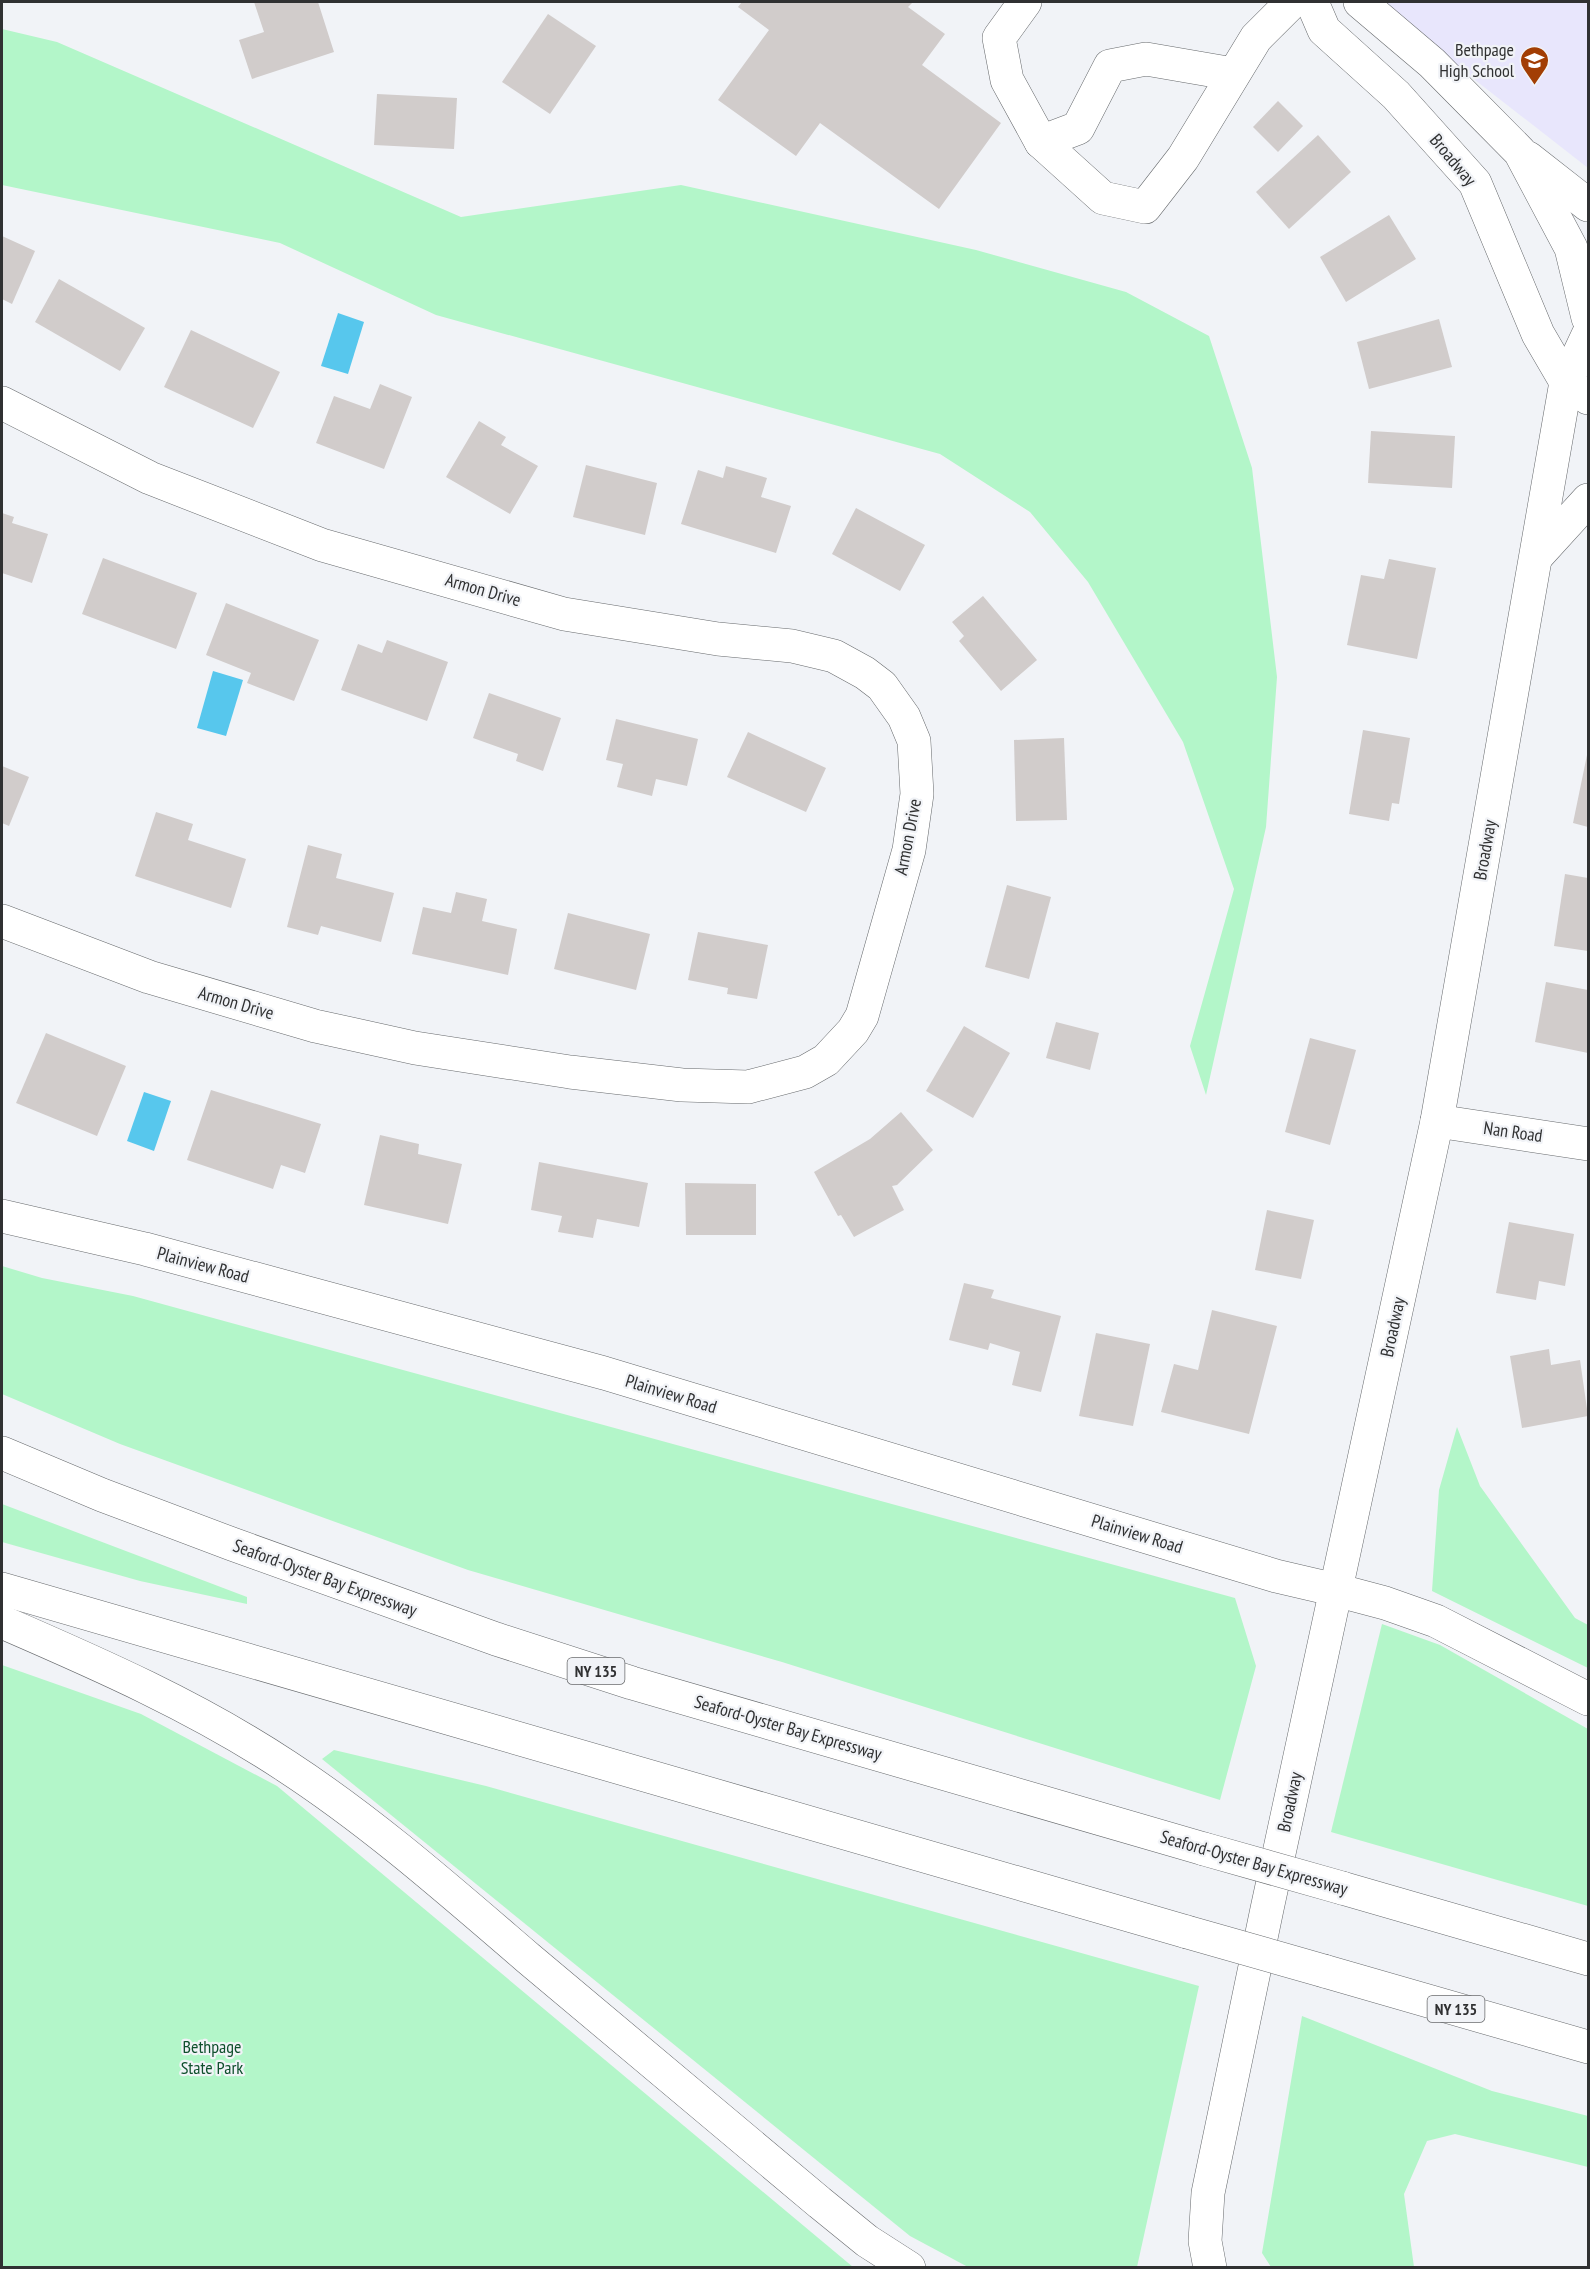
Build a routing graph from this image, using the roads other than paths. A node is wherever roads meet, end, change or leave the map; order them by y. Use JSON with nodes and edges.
{"nodes":[{"id":1,"x":1025,"y":2,"type":"edge"},
{"id":2,"x":1292,"y":2,"type":"edge"},
{"id":3,"x":1312,"y":2,"type":"edge"},
{"id":4,"x":1360,"y":2,"type":"edge"},
{"id":5,"x":1233,"y":74,"type":"junction"},
{"id":6,"x":1041,"y":142,"type":"junction"},
{"id":7,"x":1520,"y":152,"type":"junction"},
{"id":8,"x":1588,"y":205,"type":"edge"},
{"id":9,"x":1588,"y":318,"type":"edge"},
{"id":10,"x":1588,"y":335,"type":"edge"},
{"id":11,"x":1581,"y":384,"type":"edge"},
{"id":12,"x":2,"y":403,"type":"edge"},
{"id":13,"x":1588,"y":500,"type":"edge"},
{"id":14,"x":1537,"y":556,"type":"junction"},
{"id":15,"x":2,"y":921,"type":"edge"},
{"id":16,"x":1437,"y":1121,"type":"junction"},
{"id":17,"x":1588,"y":1144,"type":"edge"},
{"id":18,"x":2,"y":1216,"type":"edge"},
{"id":19,"x":2,"y":1453,"type":"edge"},
{"id":20,"x":2,"y":1589,"type":"edge"},
{"id":21,"x":1336,"y":1590,"type":"junction"},
{"id":22,"x":2,"y":1622,"type":"edge"},
{"id":23,"x":1588,"y":1699,"type":"edge"},
{"id":24,"x":1588,"y":1959,"type":"edge"},
{"id":25,"x":1588,"y":2047,"type":"edge"},
{"id":26,"x":909,"y":2268,"type":"edge"},
{"id":27,"x":1210,"y":2268,"type":"edge"}],
"edges":[{"from":1,"to":6,"type":"main road"},
{"from":2,"to":5,"type":"main road"},
{"from":3,"to":11,"type":"main road","name":"Broadway"},
{"from":4,"to":7,"type":"main road"},
{"from":5,"to":6,"type":"main road"},
{"from":5,"to":6,"type":"main road"},
{"from":7,"to":8,"type":"main road"},
{"from":7,"to":9,"type":"main road"},
{"from":10,"to":11,"type":"main road","name":"Broadway"},
{"from":11,"to":14,"type":"main road","name":"Broadway"},
{"from":12,"to":15,"type":"main road","name":"Armon Drive"},
{"from":13,"to":14,"type":"main road"},
{"from":14,"to":16,"type":"main road","name":"Broadway"},
{"from":16,"to":17,"type":"main road","name":"Nan Road"},
{"from":16,"to":21,"type":"main road","name":"Broadway"},
{"from":18,"to":21,"type":"main road","name":"Plainview Road"},
{"from":19,"to":24,"type":"main road","name":"Seaford-Oyster Bay Expressway","number":"NY 135","bridge":true},
{"from":20,"to":25,"type":"main road","number":"NY 135","bridge":true},
{"from":21,"to":23,"type":"main road","name":"Plainview Road"},
{"from":21,"to":27,"type":"main road","name":"Broadway"},
{"from":22,"to":26,"type":"main road"}]}
